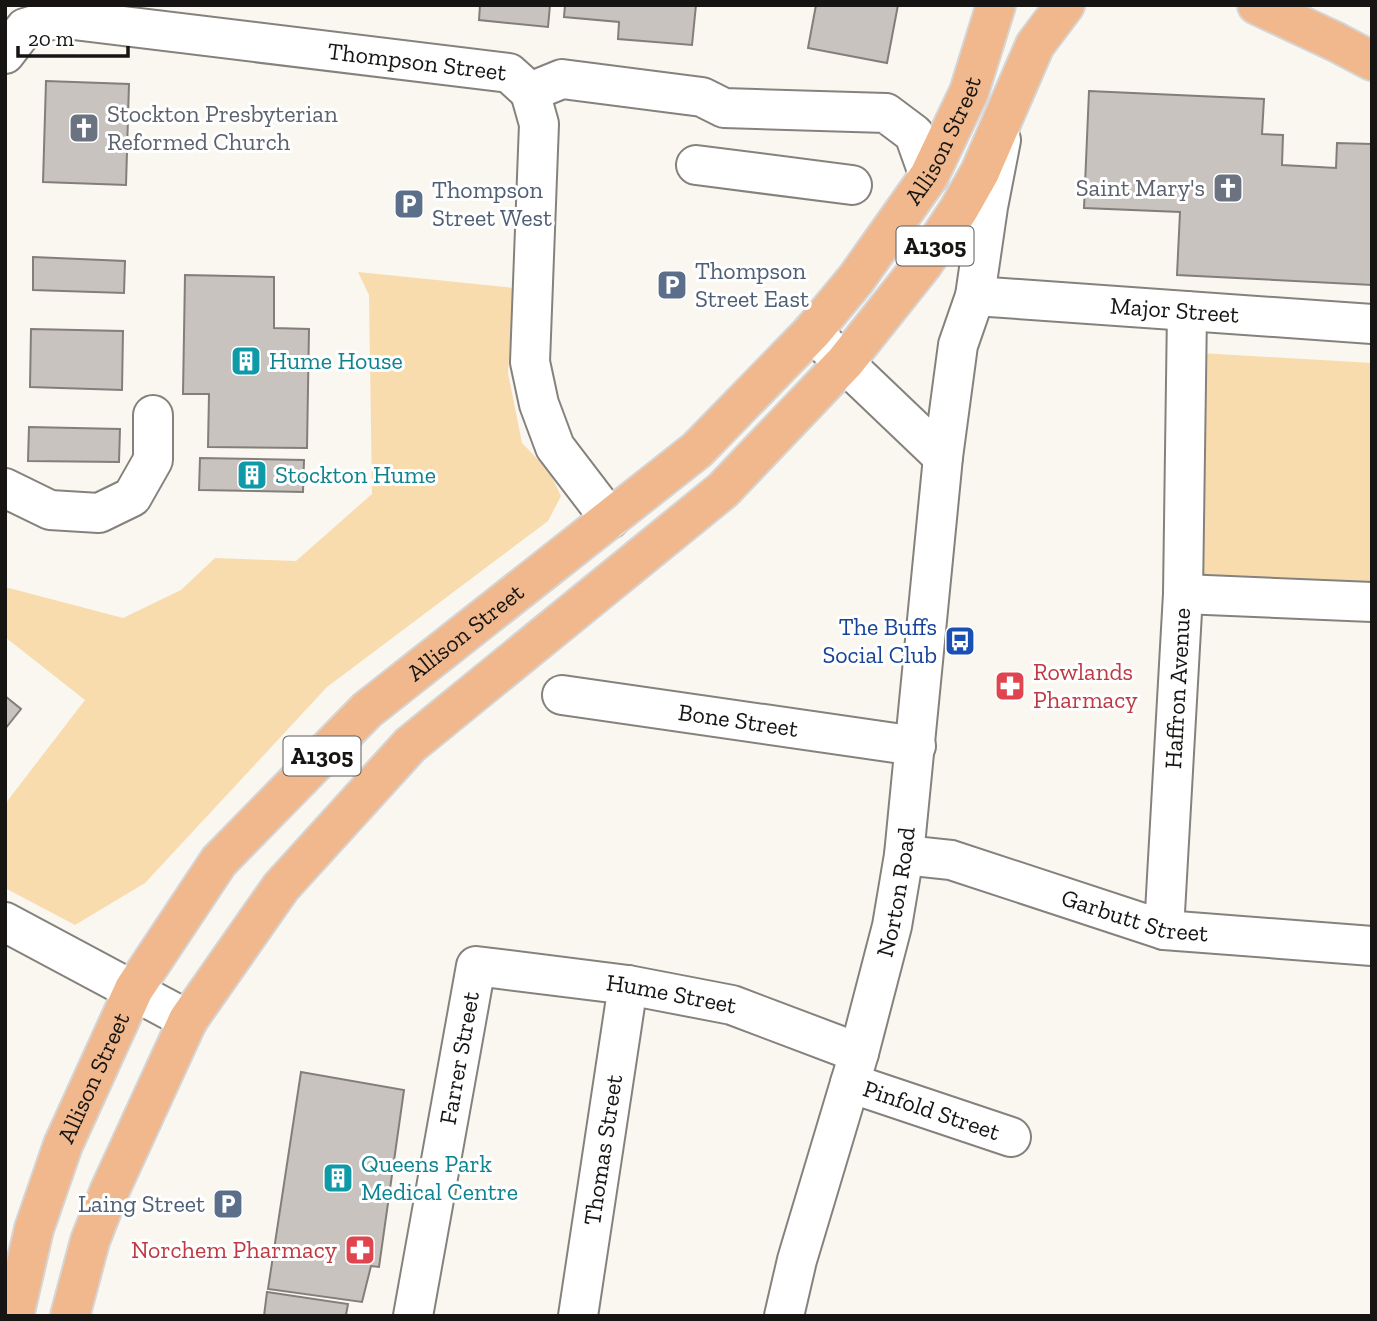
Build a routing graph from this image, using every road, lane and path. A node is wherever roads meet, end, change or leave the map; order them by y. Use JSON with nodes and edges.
{"nodes":[{"id":1,"x":996,"y":5,"type":"edge"},
{"id":2,"x":1065,"y":5,"type":"edge"},
{"id":3,"x":1257,"y":5,"type":"edge"},
{"id":4,"x":119,"y":15,"type":"edge"},
{"id":5,"x":15,"y":41,"type":"edge"},
{"id":6,"x":1372,"y":61,"type":"edge"},
{"id":7,"x":530,"y":92,"type":"junction"},
{"id":8,"x":1005,"y":118,"type":"junction"},
{"id":9,"x":696,"y":165,"type":"dead end"},
{"id":10,"x":929,"y":176,"type":"junction"},
{"id":11,"x":852,"y":185,"type":"dead end"},
{"id":12,"x":975,"y":296,"type":"junction"},
{"id":13,"x":1187,"y":311,"type":"junction"},
{"id":14,"x":1372,"y":324,"type":"edge"},
{"id":15,"x":812,"y":332,"type":"junction"},
{"id":16,"x":845,"y":362,"type":"junction"},
{"id":17,"x":153,"y":415,"type":"dead end"},
{"id":18,"x":943,"y":457,"type":"junction"},
{"id":19,"x":5,"y":488,"type":"edge"},
{"id":20,"x":610,"y":519,"type":"junction"},
{"id":21,"x":1183,"y":594,"type":"junction"},
{"id":22,"x":1372,"y":602,"type":"edge"},
{"id":23,"x":562,"y":695,"type":"dead end"},
{"id":24,"x":916,"y":747,"type":"junction"},
{"id":25,"x":904,"y":855,"type":"junction"},
{"id":26,"x":5,"y":922,"type":"edge"},
{"id":27,"x":1164,"y":930,"type":"junction"},
{"id":28,"x":1372,"y":946,"type":"edge"},
{"id":29,"x":476,"y":966,"type":"joint"},
{"id":30,"x":628,"y":985,"type":"junction"},
{"id":31,"x":134,"y":989,"type":"junction"},
{"id":32,"x":188,"y":1020,"type":"junction"},
{"id":33,"x":855,"y":1068,"type":"junction"},
{"id":34,"x":1011,"y":1137,"type":"dead end"},
{"id":35,"x":15,"y":1316,"type":"edge"},
{"id":36,"x":70,"y":1316,"type":"edge"},
{"id":37,"x":413,"y":1316,"type":"edge"},
{"id":38,"x":578,"y":1316,"type":"edge"},
{"id":39,"x":784,"y":1316,"type":"edge"}],
"edges":[{"from":1,"to":10,"type":"main road","name":"Allison Street","number":"A1305"},
{"from":2,"to":8,"type":"main road","name":"Allison Street","number":"A1305"},
{"from":3,"to":6,"type":"main road"},
{"from":4,"to":5,"type":"street","name":"Thompson Street"},
{"from":4,"to":7,"type":"street","name":"Thompson Street"},
{"from":7,"to":10,"type":"street","name":"Thompson Street"},
{"from":7,"to":20,"type":"street"},
{"from":8,"to":12,"type":"street","name":"Norton Road"},
{"from":8,"to":16,"type":"main road","name":"Allison Street","number":"A1305"},
{"from":9,"to":11,"type":"street"},
{"from":10,"to":15,"type":"main road","name":"Allison Street","number":"A1305"},
{"from":12,"to":13,"type":"street","name":"Major Street"},
{"from":12,"to":18,"type":"street","name":"Norton Road"},
{"from":13,"to":14,"type":"street","name":"Major Street"},
{"from":13,"to":21,"type":"street"},
{"from":15,"to":16,"type":"street"},
{"from":15,"to":20,"type":"main road","name":"Allison Street","number":"A1305"},
{"from":16,"to":18,"type":"street"},
{"from":16,"to":32,"type":"main road","name":"Allison Street","number":"A1305"},
{"from":17,"to":19,"type":"street"},
{"from":18,"to":24,"type":"street","name":"Norton Road"},
{"from":20,"to":31,"type":"main road","name":"Allison Street","number":"A1305"},
{"from":21,"to":22,"type":"street","name":"Haffron Avenue"},
{"from":21,"to":27,"type":"street","name":"Haffron Avenue"},
{"from":23,"to":24,"type":"street","name":"Bone Street"},
{"from":24,"to":25,"type":"street","name":"Norton Road"},
{"from":25,"to":27,"type":"street","name":"Garbutt Street"},
{"from":25,"to":33,"type":"street","name":"Norton Road"},
{"from":26,"to":31,"type":"street"},
{"from":27,"to":28,"type":"street","name":"Garbutt Street"},
{"from":29,"to":30,"type":"street","name":"Hume Street"},
{"from":29,"to":37,"type":"street","name":"Farrer Street"},
{"from":30,"to":33,"type":"street","name":"Hume Street"},
{"from":30,"to":38,"type":"street","name":"Thomas Street"},
{"from":31,"to":32,"type":"street"},
{"from":31,"to":35,"type":"main road","name":"Allison Street","number":"A1305"},
{"from":32,"to":36,"type":"main road","name":"Allison Street","number":"A1305"},
{"from":33,"to":34,"type":"street","name":"Pinfold Street"},
{"from":33,"to":39,"type":"street","name":"Norton Road"}]}
